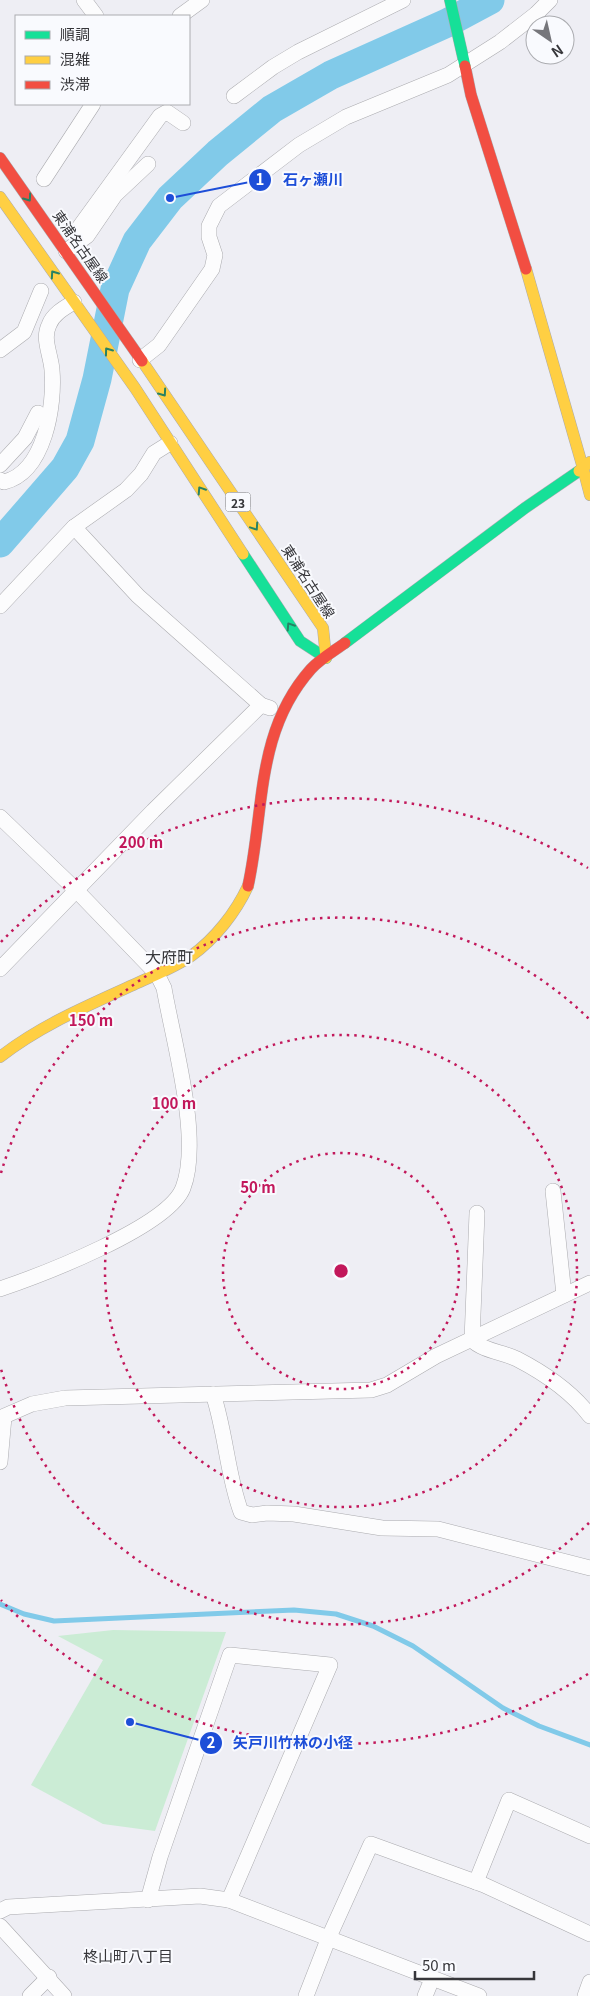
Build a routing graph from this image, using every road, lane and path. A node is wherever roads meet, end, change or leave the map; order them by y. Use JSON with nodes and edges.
{"nodes":[{"id":1,"x":84,"y":0,"type":"edge"},
{"id":2,"x":202,"y":0,"type":"edge"},
{"id":3,"x":403,"y":0,"type":"edge"},
{"id":4,"x":450,"y":0,"type":"edge"},
{"id":5,"x":550,"y":0,"type":"edge"},
{"id":6,"x":95,"y":15,"type":"edge"},
{"id":7,"x":181,"y":15,"type":"edge"},
{"id":8,"x":465,"y":62,"type":"junction"},
{"id":9,"x":234,"y":96,"type":"dead end"},
{"id":10,"x":92,"y":105,"type":"edge"},
{"id":11,"x":166,"y":108,"type":"edge"},
{"id":12,"x":183,"y":124,"type":"dead end"},
{"id":13,"x":0,"y":158,"type":"edge"},
{"id":14,"x":148,"y":164,"type":"dead end"},
{"id":15,"x":44,"y":179,"type":"dead end"},
{"id":16,"x":0,"y":197,"type":"edge"},
{"id":17,"x":78,"y":229,"type":"dead end"},
{"id":18,"x":66,"y":252,"type":"junction"},
{"id":19,"x":41,"y":291,"type":"dead end"},
{"id":20,"x":78,"y":308,"type":"junction"},
{"id":21,"x":0,"y":350,"type":"edge"},
{"id":22,"x":138,"y":356,"type":"junction"},
{"id":23,"x":38,"y":413,"type":"dead end"},
{"id":24,"x":170,"y":443,"type":"junction"},
{"id":25,"x":0,"y":465,"type":"edge"},
{"id":26,"x":586,"y":465,"type":"edge"},
{"id":27,"x":0,"y":480,"type":"edge"},
{"id":28,"x":590,"y":495,"type":"edge"},
{"id":29,"x":74,"y":527,"type":"junction"},
{"id":30,"x":0,"y":606,"type":"edge"},
{"id":31,"x":326,"y":658,"type":"junction"},
{"id":32,"x":261,"y":705,"type":"junction"},
{"id":33,"x":281,"y":712,"type":"junction"},
{"id":34,"x":0,"y":817,"type":"edge"},
{"id":35,"x":77,"y":891,"type":"junction"},
{"id":36,"x":0,"y":969,"type":"edge"},
{"id":37,"x":157,"y":974,"type":"junction"},
{"id":38,"x":0,"y":1057,"type":"edge"},
{"id":39,"x":553,"y":1190,"type":"dead end"},
{"id":40,"x":477,"y":1213,"type":"dead end"},
{"id":41,"x":590,"y":1283,"type":"edge"},
{"id":42,"x":0,"y":1289,"type":"edge"},
{"id":43,"x":564,"y":1295,"type":"junction"},
{"id":44,"x":472,"y":1340,"type":"junction"},
{"id":45,"x":213,"y":1394,"type":"junction"},
{"id":46,"x":590,"y":1416,"type":"edge"},
{"id":47,"x":2,"y":1418,"type":"edge"},
{"id":48,"x":0,"y":1462,"type":"edge"},
{"id":49,"x":590,"y":1568,"type":"edge"},
{"id":50,"x":590,"y":1836,"type":"edge"},
{"id":51,"x":476,"y":1882,"type":"junction"},
{"id":52,"x":148,"y":1900,"type":"junction"},
{"id":53,"x":229,"y":1900,"type":"junction"},
{"id":54,"x":0,"y":1910,"type":"edge"},
{"id":55,"x":0,"y":1926,"type":"edge"},
{"id":56,"x":590,"y":1934,"type":"edge"},
{"id":57,"x":330,"y":1937,"type":"junction"},
{"id":58,"x":49,"y":1977,"type":"junction"},
{"id":59,"x":432,"y":1979,"type":"junction"},
{"id":60,"x":590,"y":1982,"type":"edge"},
{"id":61,"x":30,"y":1996,"type":"edge"},
{"id":62,"x":64,"y":1996,"type":"edge"},
{"id":63,"x":306,"y":1996,"type":"edge"},
{"id":64,"x":425,"y":1996,"type":"edge"},
{"id":65,"x":479,"y":1996,"type":"edge"},
{"id":66,"x":585,"y":1996,"type":"edge"}],
"edges":[{"from":1,"to":6,"type":"street"},
{"from":2,"to":7,"type":"street"},
{"from":3,"to":9,"type":"street"},
{"from":4,"to":8,"type":"street"},
{"from":5,"to":8,"type":"street"},
{"from":8,"to":22,"type":"street"},
{"from":8,"to":26,"type":"street"},
{"from":10,"to":15,"type":"street"},
{"from":11,"to":12,"type":"street"},
{"from":11,"to":17,"type":"street"},
{"from":13,"to":18,"type":"street","name":"東浦名古屋線","number":"23","one_way":true},
{"from":14,"to":18,"type":"street"},
{"from":20,"to":16,"type":"street","number":"23","one_way":true},
{"from":18,"to":22,"type":"street","name":"東浦名古屋線","number":"23"},
{"from":19,"to":21,"type":"street"},
{"from":24,"to":20,"type":"street","number":"23","one_way":true},
{"from":20,"to":27,"type":"street"},
{"from":22,"to":31,"type":"street","name":"東浦名古屋線","number":"23","one_way":true},
{"from":23,"to":25,"type":"street"},
{"from":24,"to":29,"type":"street"},
{"from":31,"to":24,"type":"street","number":"23","one_way":true},
{"from":26,"to":28,"type":"street"},
{"from":26,"to":31,"type":"street"},
{"from":29,"to":30,"type":"street"},
{"from":29,"to":32,"type":"street"},
{"from":31,"to":33,"type":"street"},
{"from":32,"to":33,"type":"street"},
{"from":32,"to":35,"type":"street"},
{"from":33,"to":37,"type":"street"},
{"from":34,"to":35,"type":"street"},
{"from":35,"to":36,"type":"street"},
{"from":35,"to":37,"type":"street"},
{"from":37,"to":38,"type":"street"},
{"from":37,"to":42,"type":"street"},
{"from":39,"to":43,"type":"street"},
{"from":40,"to":44,"type":"street"},
{"from":41,"to":43,"type":"street"},
{"from":43,"to":44,"type":"street"},
{"from":44,"to":45,"type":"street"},
{"from":44,"to":46,"type":"street"},
{"from":45,"to":47,"type":"street"},
{"from":45,"to":49,"type":"street"},
{"from":47,"to":48,"type":"street"},
{"from":50,"to":51,"type":"street"},
{"from":51,"to":56,"type":"street"},
{"from":51,"to":57,"type":"street"},
{"from":52,"to":53,"type":"street"},
{"from":52,"to":53,"type":"street"},
{"from":52,"to":54,"type":"street"},
{"from":53,"to":57,"type":"street"},
{"from":55,"to":58,"type":"street"},
{"from":57,"to":59,"type":"street"},
{"from":57,"to":63,"type":"street"},
{"from":58,"to":61,"type":"street"},
{"from":58,"to":62,"type":"street"},
{"from":59,"to":64,"type":"street"},
{"from":59,"to":65,"type":"street"},
{"from":60,"to":66,"type":"street"}]}
